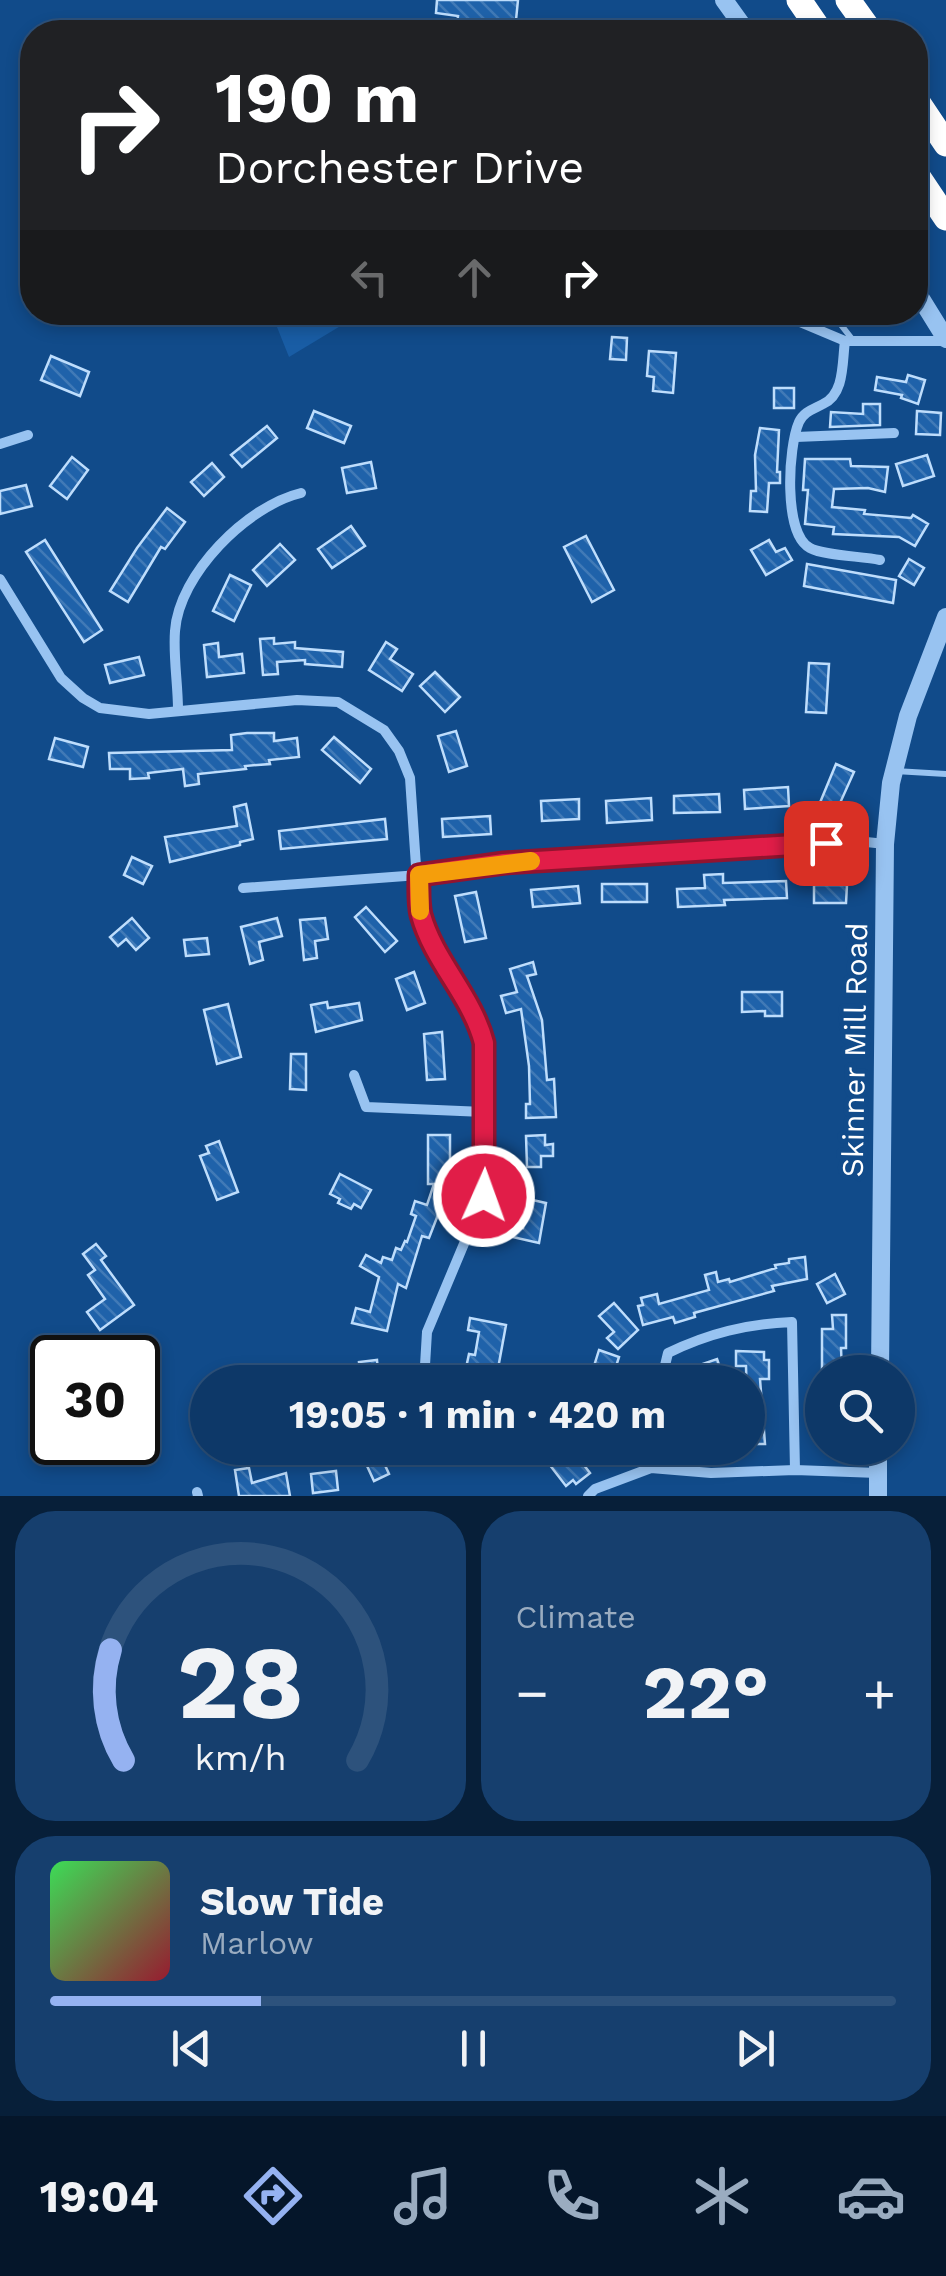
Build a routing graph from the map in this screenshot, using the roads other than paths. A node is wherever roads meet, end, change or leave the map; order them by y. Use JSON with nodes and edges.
{"nodes":[{"id":1,"x":928,"y":117,"type":"edge"},
{"id":2,"x":946,"y":144,"type":"edge"},
{"id":3,"x":928,"y":191,"type":"edge"},
{"id":4,"x":946,"y":218,"type":"edge"},
{"id":5,"x":928,"y":310,"type":"edge"},
{"id":6,"x":809,"y":325,"type":"edge"},
{"id":7,"x":839,"y":325,"type":"edge"},
{"id":8,"x":946,"y":340,"type":"edge"},
{"id":9,"x":849,"y":341,"type":"junction"},
{"id":10,"x":894,"y":433,"type":"dead end"},
{"id":11,"x":28,"y":436,"type":"dead end"},
{"id":12,"x":796,"y":437,"type":"junction"},
{"id":13,"x":0,"y":444,"type":"edge"},
{"id":14,"x":301,"y":493,"type":"dead end"},
{"id":15,"x":880,"y":560,"type":"dead end"},
{"id":16,"x":0,"y":579,"type":"edge"},
{"id":17,"x":946,"y":617,"type":"edge"},
{"id":18,"x":178,"y":710,"type":"junction"},
{"id":19,"x":894,"y":771,"type":"junction"},
{"id":20,"x":946,"y":774,"type":"edge"},
{"id":21,"x":884,"y":844,"type":"junction"},
{"id":22,"x":419,"y":875,"type":"junction"},
{"id":23,"x":243,"y":888,"type":"dead end"},
{"id":24,"x":354,"y":1075,"type":"dead end"},
{"id":25,"x":484,"y":1112,"type":"junction"},
{"id":26,"x":880,"y":1355,"type":"edge"},
{"id":27,"x":425,"y":1365,"type":"edge"},
{"id":28,"x":665,"y":1365,"type":"edge"},
{"id":29,"x":878,"y":1465,"type":"edge"},
{"id":30,"x":651,"y":1468,"type":"joint"},
{"id":31,"x":795,"y":1470,"type":"junction"},
{"id":32,"x":878,"y":1472,"type":"junction"},
{"id":33,"x":588,"y":1496,"type":"edge"},
{"id":34,"x":878,"y":1496,"type":"edge"}],
"edges":[{"from":1,"to":2,"type":"highway"},
{"from":3,"to":4,"type":"highway"},
{"from":5,"to":8,"type":"street"},
{"from":6,"to":9,"type":"street"},
{"from":7,"to":9,"type":"lane"},
{"from":8,"to":9,"type":"street"},
{"from":9,"to":12,"type":"street"},
{"from":10,"to":12,"type":"street"},
{"from":11,"to":13,"type":"street"},
{"from":12,"to":15,"type":"street"},
{"from":14,"to":18,"type":"street"},
{"from":16,"to":18,"type":"street"},
{"from":17,"to":19,"type":"street","name":"Skinner Mill Road"},
{"from":18,"to":22,"type":"street"},
{"from":19,"to":20,"type":"lane"},
{"from":19,"to":21,"type":"street","name":"Skinner Mill Road"},
{"from":21,"to":22,"type":"street"},
{"from":21,"to":26,"type":"street","name":"Skinner Mill Road"},
{"from":22,"to":23,"type":"street"},
{"from":22,"to":25,"type":"street"},
{"from":24,"to":25,"type":"street"},
{"from":25,"to":27,"type":"street"},
{"from":28,"to":31,"type":"street"},
{"from":29,"to":32,"type":"street"},
{"from":30,"to":31,"type":"street"},
{"from":30,"to":33,"type":"street"},
{"from":31,"to":32,"type":"street"},
{"from":32,"to":34,"type":"street"}]}
